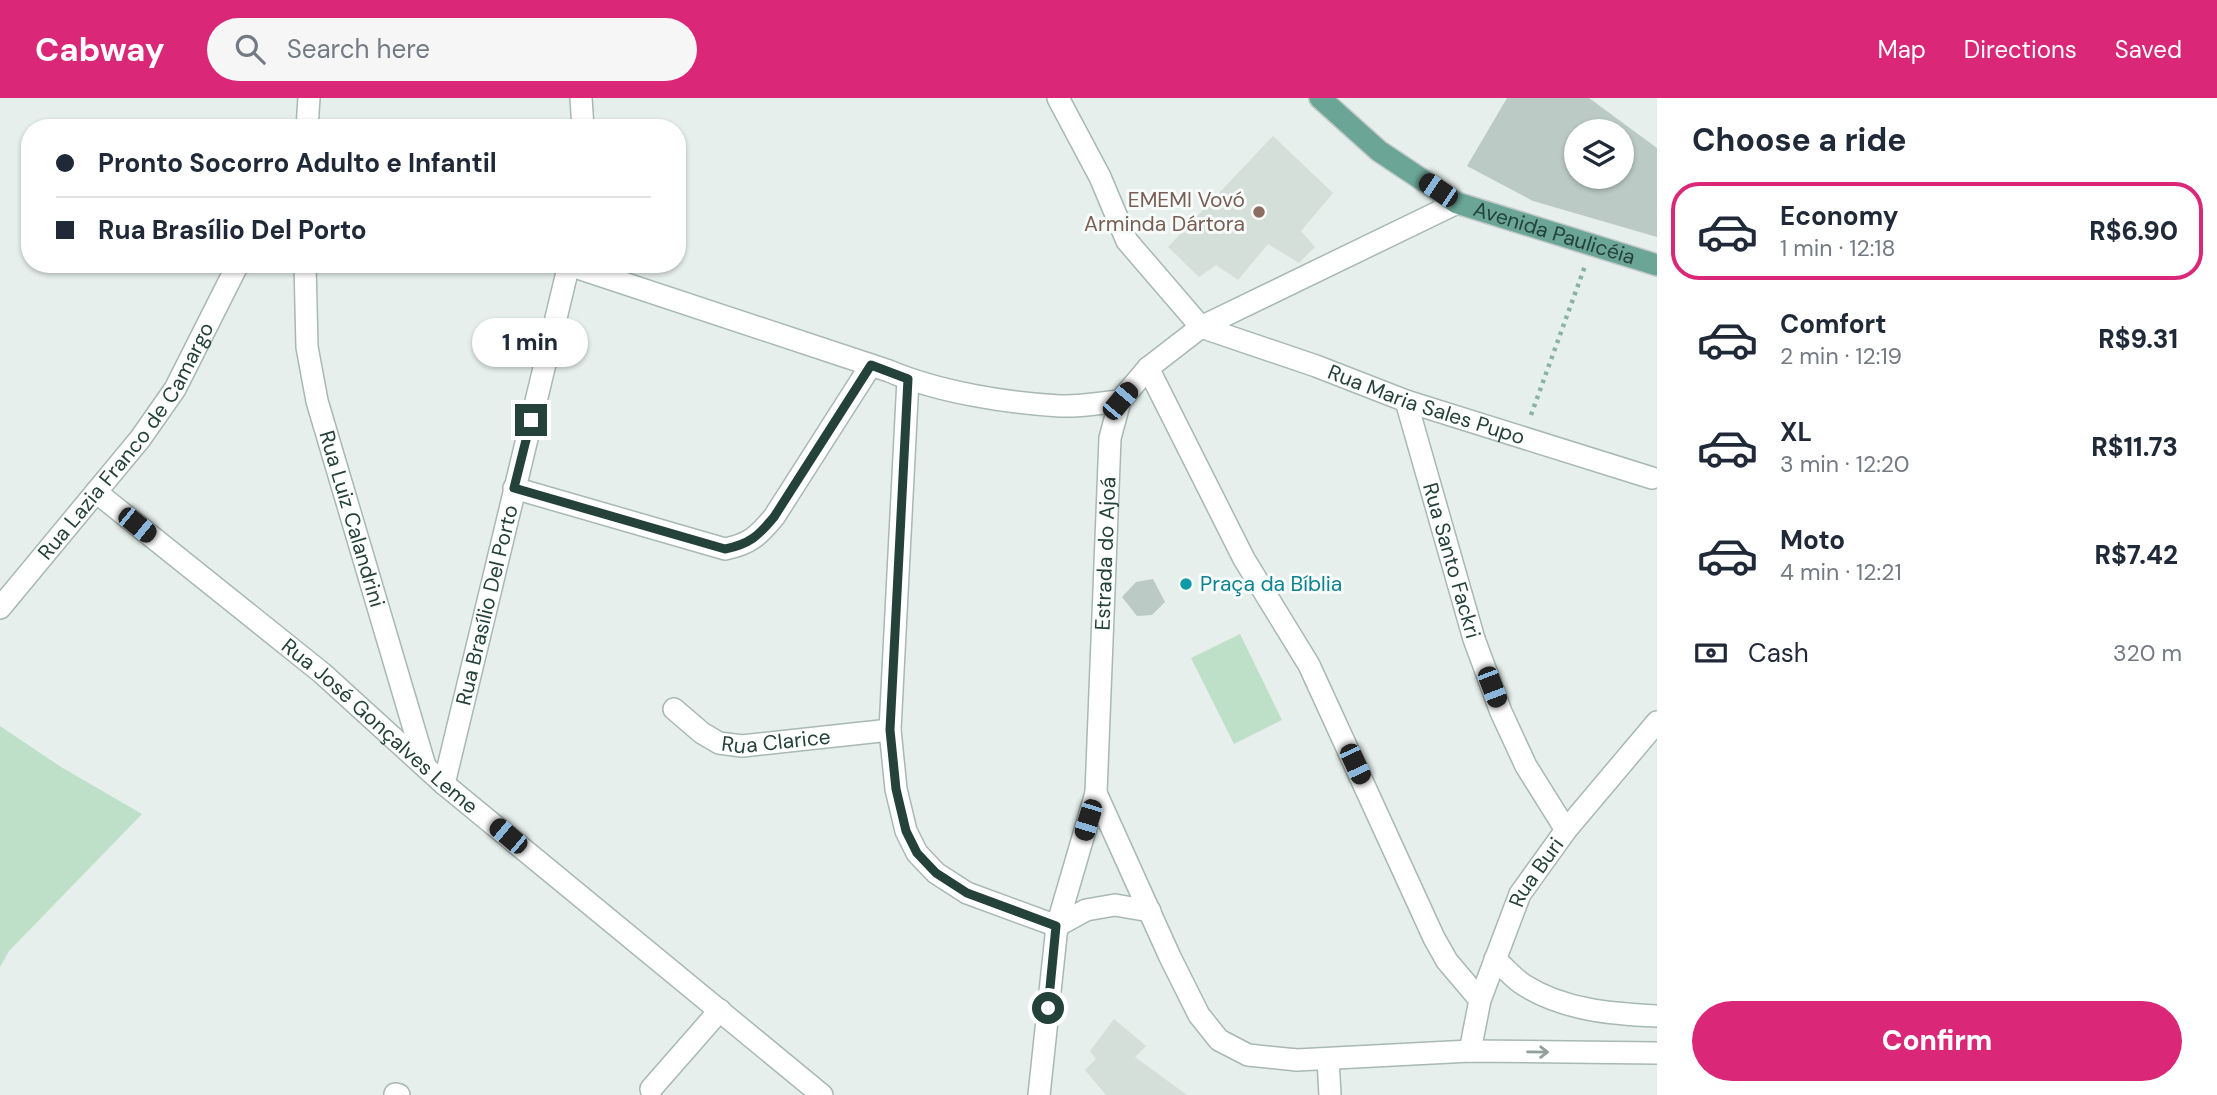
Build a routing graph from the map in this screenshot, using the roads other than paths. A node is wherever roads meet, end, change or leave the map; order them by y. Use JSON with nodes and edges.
{"nodes":[{"id":1,"x":309,"y":98,"type":"edge"},
{"id":2,"x":581,"y":98,"type":"edge"},
{"id":3,"x":1058,"y":98,"type":"edge"},
{"id":4,"x":1321,"y":98,"type":"edge"},
{"id":5,"x":308,"y":119,"type":"edge"},
{"id":6,"x":582,"y":119,"type":"edge"},
{"id":7,"x":1457,"y":203,"type":"junction"},
{"id":8,"x":1657,"y":265,"type":"edge"},
{"id":9,"x":233,"y":273,"type":"edge"},
{"id":10,"x":305,"y":273,"type":"edge"},
{"id":11,"x":567,"y":273,"type":"edge"},
{"id":12,"x":593,"y":273,"type":"edge"},
{"id":13,"x":1201,"y":327,"type":"junction"},
{"id":14,"x":871,"y":365,"type":"junction"},
{"id":15,"x":1149,"y":368,"type":"junction"},
{"id":16,"x":908,"y":379,"type":"junction"},
{"id":17,"x":1120,"y":401,"type":"junction"},
{"id":18,"x":1406,"y":401,"type":"junction"},
{"id":19,"x":1652,"y":478,"type":"dead end"},
{"id":20,"x":514,"y":488,"type":"junction"},
{"id":21,"x":96,"y":492,"type":"junction"},
{"id":22,"x":0,"y":608,"type":"edge"},
{"id":23,"x":674,"y":709,"type":"dead end"},
{"id":24,"x":1657,"y":722,"type":"edge"},
{"id":25,"x":890,"y":730,"type":"junction"},
{"id":26,"x":426,"y":768,"type":"junction"},
{"id":27,"x":444,"y":784,"type":"junction"},
{"id":28,"x":1096,"y":793,"type":"junction"},
{"id":29,"x":1566,"y":830,"type":"junction"},
{"id":30,"x":1150,"y":911,"type":"junction"},
{"id":31,"x":1056,"y":926,"type":"junction"},
{"id":32,"x":1495,"y":959,"type":"junction"},
{"id":33,"x":1480,"y":1000,"type":"junction"},
{"id":34,"x":719,"y":1010,"type":"junction"},
{"id":35,"x":1657,"y":1016,"type":"edge"},
{"id":36,"x":1470,"y":1051,"type":"junction"},
{"id":37,"x":1657,"y":1053,"type":"edge"},
{"id":38,"x":1328,"y":1059,"type":"junction"},
{"id":39,"x":651,"y":1089,"type":"dead end"},
{"id":40,"x":822,"y":1095,"type":"edge"},
{"id":41,"x":1039,"y":1095,"type":"edge"},
{"id":42,"x":1330,"y":1095,"type":"edge"}],
"edges":[{"from":1,"to":5,"type":"street"},
{"from":2,"to":6,"type":"street"},
{"from":3,"to":13,"type":"street"},
{"from":4,"to":7,"type":"main road","name":"Avenida Paulicéia"},
{"from":7,"to":8,"type":"main road","name":"Avenida Paulicéia"},
{"from":7,"to":13,"type":"street","name":"Estrada do Ajoá"},
{"from":9,"to":21,"type":"street","name":"Rua Lazia Franco de Camargo"},
{"from":10,"to":26,"type":"street","name":"Rua Luiz Calandrini"},
{"from":11,"to":20,"type":"street","name":"Rua Brasílio Del Porto"},
{"from":12,"to":14,"type":"street"},
{"from":13,"to":15,"type":"street","name":"Estrada do Ajoá"},
{"from":13,"to":18,"type":"street","name":"Rua Maria Sales Pupo"},
{"from":14,"to":16,"type":"street"},
{"from":14,"to":20,"type":"street"},
{"from":15,"to":17,"type":"street","name":"Estrada do Ajoá"},
{"from":15,"to":33,"type":"street"},
{"from":16,"to":17,"type":"street"},
{"from":16,"to":25,"type":"street"},
{"from":17,"to":28,"type":"street","name":"Estrada do Ajoá"},
{"from":18,"to":19,"type":"street","name":"Rua Maria Sales Pupo"},
{"from":18,"to":29,"type":"street","name":"Rua Santo Fackri"},
{"from":20,"to":27,"type":"street","name":"Rua Brasílio Del Porto"},
{"from":21,"to":22,"type":"street","name":"Rua Lazia Franco de Camargo"},
{"from":21,"to":26,"type":"street","name":"Rua José Gonçalves Leme"},
{"from":23,"to":25,"type":"street","name":"Rua Clarice"},
{"from":24,"to":29,"type":"street","name":"Rua Buri"},
{"from":25,"to":31,"type":"street"},
{"from":26,"to":27,"type":"street","name":"Rua José Gonçalves Leme"},
{"from":27,"to":34,"type":"street","name":"Rua José Gonçalves Leme"},
{"from":28,"to":30,"type":"street"},
{"from":28,"to":31,"type":"street","name":"Estrada do Ajoá"},
{"from":29,"to":32,"type":"street","name":"Rua Buri"},
{"from":30,"to":31,"type":"street"},
{"from":30,"to":38,"type":"street"},
{"from":31,"to":41,"type":"street","name":"Estrada do Ajoá"},
{"from":32,"to":33,"type":"street","name":"Rua Buri"},
{"from":32,"to":35,"type":"street"},
{"from":33,"to":36,"type":"street","name":"Rua Buri"},
{"from":34,"to":39,"type":"street"},
{"from":34,"to":40,"type":"street","name":"Rua José Gonçalves Leme"},
{"from":36,"to":37,"type":"street","one_way":true},
{"from":36,"to":38,"type":"street"},
{"from":38,"to":42,"type":"street"}]}
